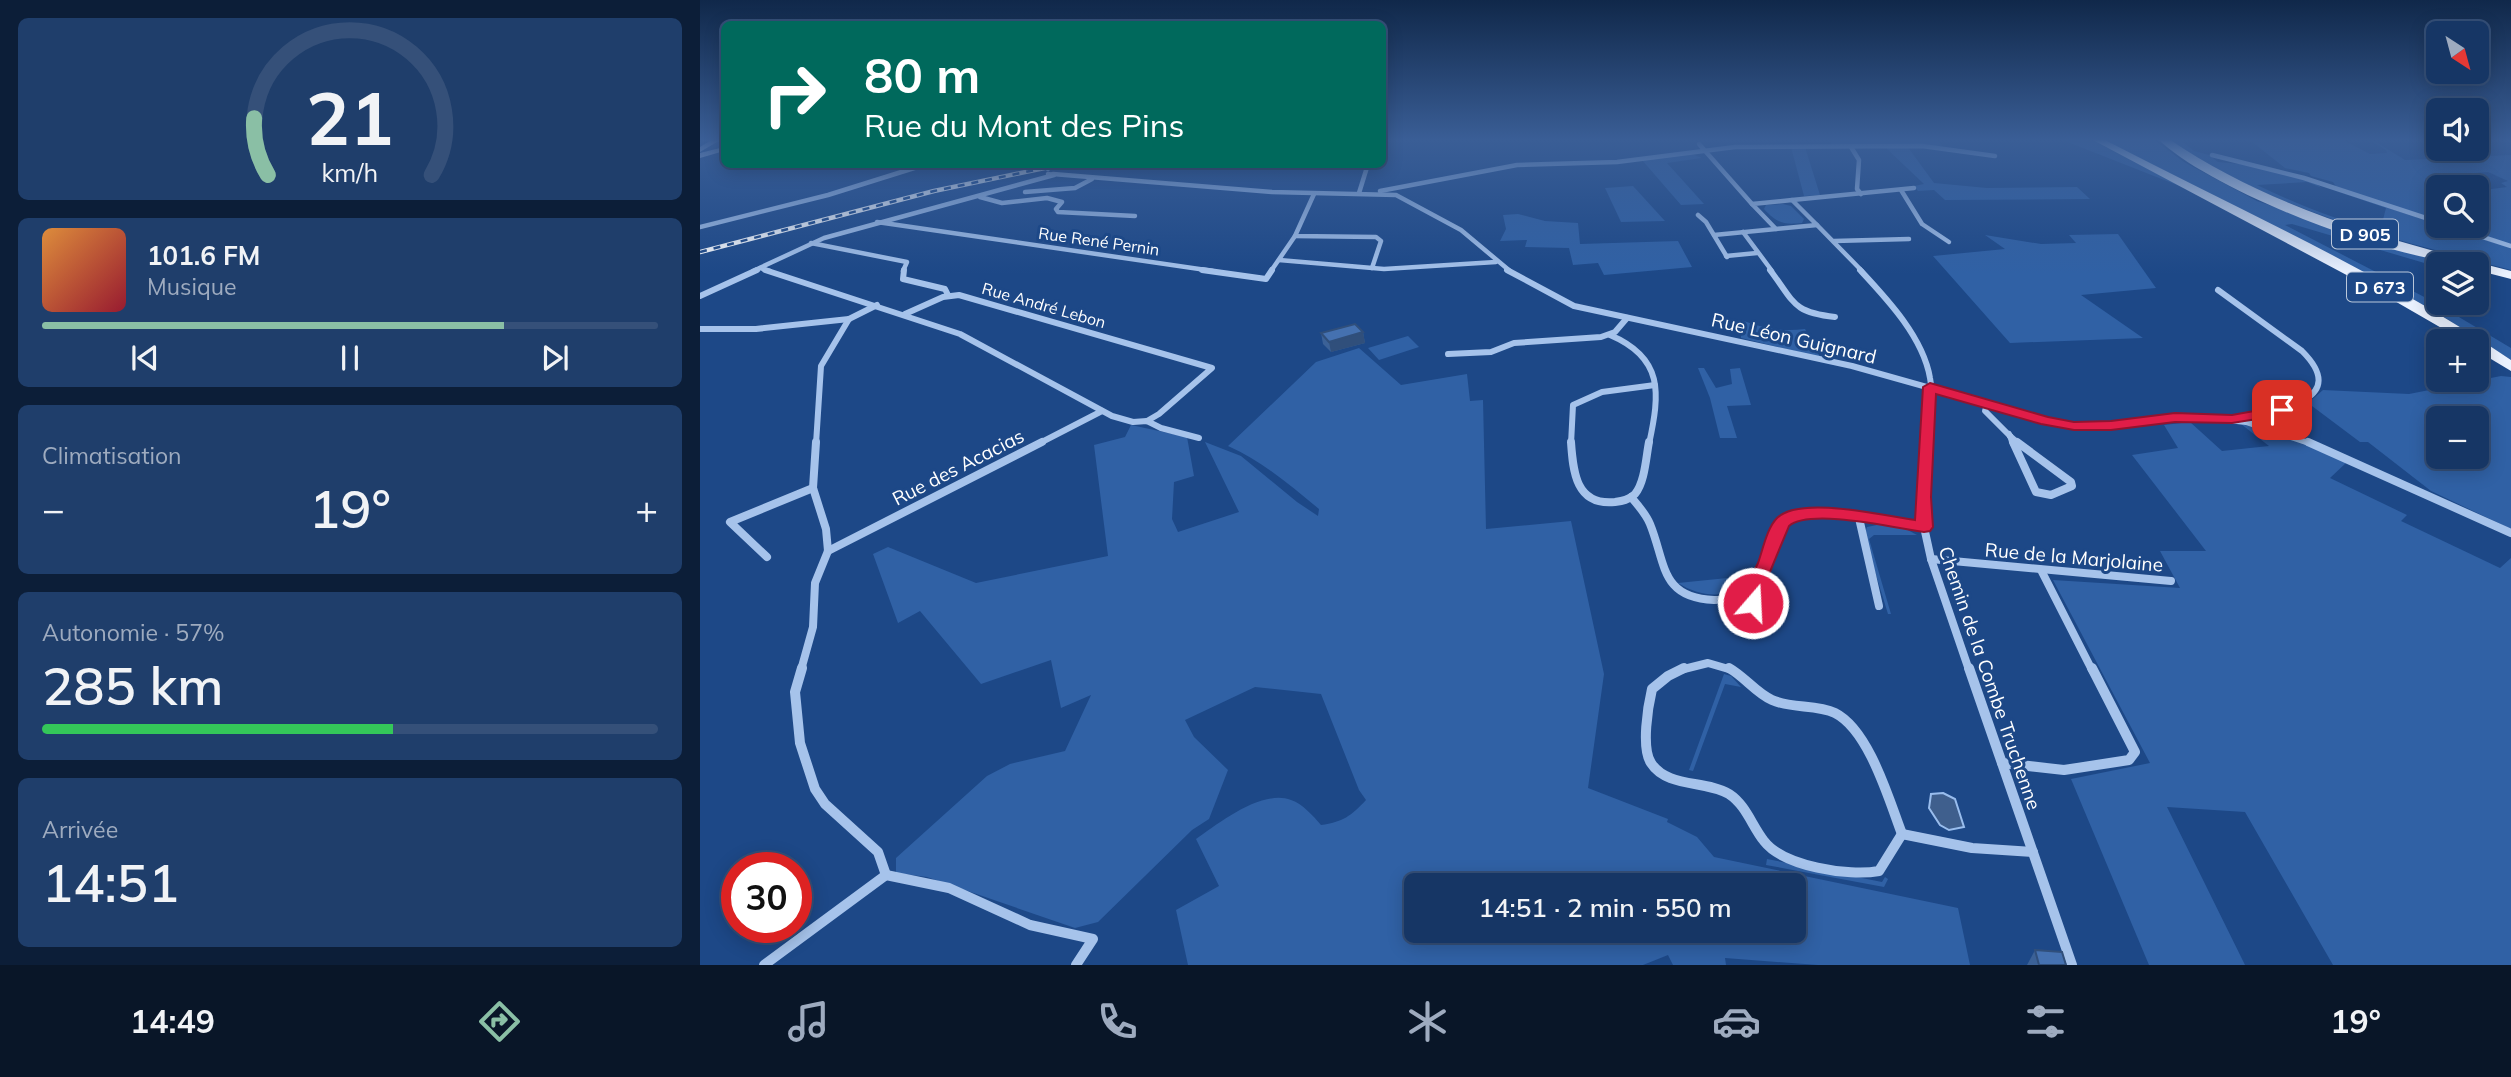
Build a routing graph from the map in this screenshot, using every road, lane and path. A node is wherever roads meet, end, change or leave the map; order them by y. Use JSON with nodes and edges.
{"nodes":[{"id":1,"x":863,"y":184,"type":"edge"},
{"id":2,"x":1021,"y":184,"type":"edge"},
{"id":3,"x":1082,"y":184,"type":"edge"},
{"id":4,"x":1176,"y":184,"type":"edge"},
{"id":5,"x":1362,"y":184,"type":"edge"},
{"id":6,"x":1421,"y":184,"type":"edge"},
{"id":7,"x":1734,"y":184,"type":"edge"},
{"id":8,"x":1857,"y":184,"type":"edge"},
{"id":9,"x":2182,"y":184,"type":"edge"},
{"id":10,"x":2239,"y":184,"type":"edge"},
{"id":11,"x":2322,"y":184,"type":"edge"},
{"id":12,"x":1914,"y":188,"type":"dead end"},
{"id":13,"x":1901,"y":190,"type":"junction"},
{"id":14,"x":1025,"y":192,"type":"dead end"},
{"id":15,"x":1359,"y":193,"type":"junction"},
{"id":16,"x":1377,"y":193,"type":"junction"},
{"id":17,"x":1314,"y":194,"type":"junction"},
{"id":18,"x":1861,"y":194,"type":"junction"},
{"id":19,"x":980,"y":197,"type":"junction"},
{"id":20,"x":1792,"y":200,"type":"junction"},
{"id":21,"x":1752,"y":204,"type":"junction"},
{"id":22,"x":1698,"y":215,"type":"dead end"},
{"id":23,"x":1135,"y":216,"type":"dead end"},
{"id":24,"x":2426,"y":218,"type":"edge"},
{"id":25,"x":877,"y":222,"type":"junction"},
{"id":26,"x":1817,"y":225,"type":"junction"},
{"id":27,"x":700,"y":227,"type":"edge"},
{"id":28,"x":1776,"y":229,"type":"junction"},
{"id":29,"x":1743,"y":232,"type":"junction"},
{"id":30,"x":1714,"y":235,"type":"junction"},
{"id":31,"x":1295,"y":236,"type":"junction"},
{"id":32,"x":2486,"y":238,"type":"edge"},
{"id":33,"x":1909,"y":239,"type":"dead end"},
{"id":34,"x":1928,"y":239,"type":"dead end"},
{"id":35,"x":1941,"y":239,"type":"junction"},
{"id":36,"x":1833,"y":241,"type":"junction"},
{"id":37,"x":1949,"y":242,"type":"dead end"},
{"id":38,"x":811,"y":243,"type":"junction"},
{"id":39,"x":2511,"y":246,"type":"edge"},
{"id":40,"x":2428,"y":252,"type":"edge"},
{"id":41,"x":1757,"y":253,"type":"junction"},
{"id":42,"x":1279,"y":260,"type":"junction"},
{"id":43,"x":1496,"y":262,"type":"junction"},
{"id":44,"x":760,"y":268,"type":"junction"},
{"id":45,"x":1372,"y":268,"type":"junction"},
{"id":46,"x":2489,"y":269,"type":"edge"},
{"id":47,"x":2511,"y":275,"type":"edge"},
{"id":48,"x":2218,"y":290,"type":"dead end"},
{"id":49,"x":948,"y":295,"type":"junction"},
{"id":50,"x":700,"y":296,"type":"edge"},
{"id":51,"x":877,"y":305,"type":"junction"},
{"id":52,"x":904,"y":314,"type":"junction"},
{"id":53,"x":1835,"y":317,"type":"dead end"},
{"id":54,"x":1627,"y":318,"type":"junction"},
{"id":55,"x":849,"y":319,"type":"junction"},
{"id":56,"x":700,"y":329,"type":"edge"},
{"id":57,"x":2453,"y":329,"type":"edge"},
{"id":58,"x":1609,"y":335,"type":"junction"},
{"id":59,"x":2489,"y":352,"type":"edge"},
{"id":60,"x":1448,"y":354,"type":"dead end"},
{"id":61,"x":2511,"y":367,"type":"edge"},
{"id":62,"x":1655,"y":385,"type":"junction"},
{"id":63,"x":1930,"y":387,"type":"junction"},
{"id":64,"x":1987,"y":404,"type":"junction"},
{"id":65,"x":1102,"y":411,"type":"junction"},
{"id":66,"x":2232,"y":419,"type":"junction"},
{"id":67,"x":1147,"y":421,"type":"junction"},
{"id":68,"x":2009,"y":434,"type":"junction"},
{"id":69,"x":1199,"y":438,"type":"dead end"},
{"id":70,"x":813,"y":488,"type":"junction"},
{"id":71,"x":1631,"y":498,"type":"junction"},
{"id":72,"x":1859,"y":518,"type":"junction"},
{"id":73,"x":1924,"y":527,"type":"junction"},
{"id":74,"x":2511,"y":533,"type":"edge"},
{"id":75,"x":828,"y":551,"type":"junction"},
{"id":76,"x":767,"y":557,"type":"dead end"},
{"id":77,"x":1931,"y":559,"type":"junction"},
{"id":78,"x":2041,"y":570,"type":"junction"},
{"id":79,"x":2171,"y":582,"type":"dead end"},
{"id":80,"x":1753,"y":590,"type":"junction"},
{"id":81,"x":1879,"y":606,"type":"dead end"},
{"id":82,"x":1745,"y":623,"type":"dead end"},
{"id":83,"x":2002,"y":763,"type":"junction"},
{"id":84,"x":1902,"y":834,"type":"junction"},
{"id":85,"x":2034,"y":852,"type":"junction"},
{"id":86,"x":886,"y":875,"type":"junction"},
{"id":87,"x":764,"y":965,"type":"edge"},
{"id":88,"x":1076,"y":965,"type":"edge"},
{"id":89,"x":2072,"y":965,"type":"edge"}],
"edges":[{"from":1,"to":27,"type":"street"},
{"from":2,"to":19,"type":"street","name":"Rue Léon Guignard"},
{"from":3,"to":14,"type":"street"},
{"from":4,"to":17,"type":"street","name":"Rue Léon Guignard"},
{"from":5,"to":15,"type":"street"},
{"from":6,"to":16,"type":"street"},
{"from":7,"to":21,"type":"street"},
{"from":8,"to":18,"type":"street"},
{"from":9,"to":57,"type":"main road","number":"D 673"},
{"from":10,"to":40,"type":"main road","number":"D 905"},
{"from":11,"to":24,"type":"street"},
{"from":12,"to":13,"type":"street"},
{"from":13,"to":18,"type":"street"},
{"from":13,"to":35,"type":"street"},
{"from":15,"to":16,"type":"street","name":"Rue Léon Guignard"},
{"from":15,"to":17,"type":"street","name":"Rue Léon Guignard"},
{"from":16,"to":43,"type":"street","name":"Rue Léon Guignard"},
{"from":17,"to":31,"type":"street","name":"Rue René Pernin"},
{"from":18,"to":20,"type":"street"},
{"from":19,"to":23,"type":"street"},
{"from":19,"to":25,"type":"street","name":"Rue Léon Guignard"},
{"from":20,"to":21,"type":"street"},
{"from":20,"to":26,"type":"street","name":"Chemin de la Combe Truchenne"},
{"from":21,"to":28,"type":"street"},
{"from":22,"to":30,"type":"street"},
{"from":25,"to":38,"type":"street","name":"Rue Léon Guignard"},
{"from":25,"to":42,"type":"street","name":"Rue René Pernin"},
{"from":26,"to":28,"type":"street"},
{"from":26,"to":36,"type":"street","name":"Chemin de la Combe Truchenne"},
{"from":28,"to":29,"type":"street"},
{"from":29,"to":30,"type":"street"},
{"from":29,"to":41,"type":"street"},
{"from":30,"to":41,"type":"street"},
{"from":31,"to":42,"type":"street","name":"Rue René Pernin"},
{"from":31,"to":45,"type":"street"},
{"from":32,"to":39,"type":"street"},
{"from":33,"to":36,"type":"street"},
{"from":34,"to":35,"type":"street"},
{"from":35,"to":37,"type":"street"},
{"from":36,"to":63,"type":"street","name":"Chemin de la Combe Truchenne"},
{"from":38,"to":44,"type":"street","name":"Rue Léon Guignard"},
{"from":38,"to":49,"type":"street","name":"Rue André Lebon"},
{"from":41,"to":53,"type":"street"},
{"from":42,"to":45,"type":"street"},
{"from":43,"to":45,"type":"street"},
{"from":43,"to":54,"type":"street","name":"Rue Léon Guignard"},
{"from":44,"to":50,"type":"street","name":"Rue Léon Guignard"},
{"from":44,"to":51,"type":"street"},
{"from":46,"to":47,"type":"main road"},
{"from":48,"to":66,"type":"street"},
{"from":49,"to":52,"type":"street"},
{"from":49,"to":67,"type":"street","name":"Rue André Lebon"},
{"from":51,"to":52,"type":"street"},
{"from":51,"to":55,"type":"street"},
{"from":52,"to":65,"type":"street"},
{"from":54,"to":58,"type":"street"},
{"from":54,"to":63,"type":"street","name":"Rue Léon Guignard"},
{"from":55,"to":56,"type":"street"},
{"from":55,"to":70,"type":"street"},
{"from":58,"to":60,"type":"street"},
{"from":58,"to":62,"type":"street"},
{"from":59,"to":61,"type":"main road","number":"D 673"},
{"from":62,"to":71,"type":"street"},
{"from":62,"to":71,"type":"street"},
{"from":63,"to":64,"type":"street","name":"Rue Léon Guignard"},
{"from":63,"to":73,"type":"street","name":"Chemin de la Combe Truchenne"},
{"from":64,"to":66,"type":"street","name":"Rue Léon Guignard"},
{"from":64,"to":68,"type":"street"},
{"from":65,"to":67,"type":"street"},
{"from":65,"to":75,"type":"street","name":"Rue des Acacias"},
{"from":66,"to":74,"type":"street","name":"Rue Léon Guignard"},
{"from":67,"to":69,"type":"street"},
{"from":68,"to":68,"type":"street"},
{"from":70,"to":75,"type":"street"},
{"from":70,"to":76,"type":"street"},
{"from":71,"to":80,"type":"street"},
{"from":72,"to":73,"type":"street"},
{"from":72,"to":80,"type":"street"},
{"from":72,"to":81,"type":"street"},
{"from":73,"to":77,"type":"street","name":"Chemin de la Combe Truchenne"},
{"from":75,"to":86,"type":"street"},
{"from":77,"to":78,"type":"street","name":"Rue de la Marjolaine"},
{"from":77,"to":83,"type":"street","name":"Chemin de la Combe Truchenne"},
{"from":78,"to":79,"type":"street","name":"Rue de la Marjolaine"},
{"from":78,"to":83,"type":"street"},
{"from":80,"to":82,"type":"street"},
{"from":83,"to":85,"type":"street","name":"Chemin de la Combe Truchenne"},
{"from":84,"to":84,"type":"street"},
{"from":84,"to":85,"type":"street"},
{"from":85,"to":89,"type":"street","name":"Chemin de la Combe Truchenne"},
{"from":86,"to":87,"type":"street"},
{"from":86,"to":88,"type":"street"}]}
